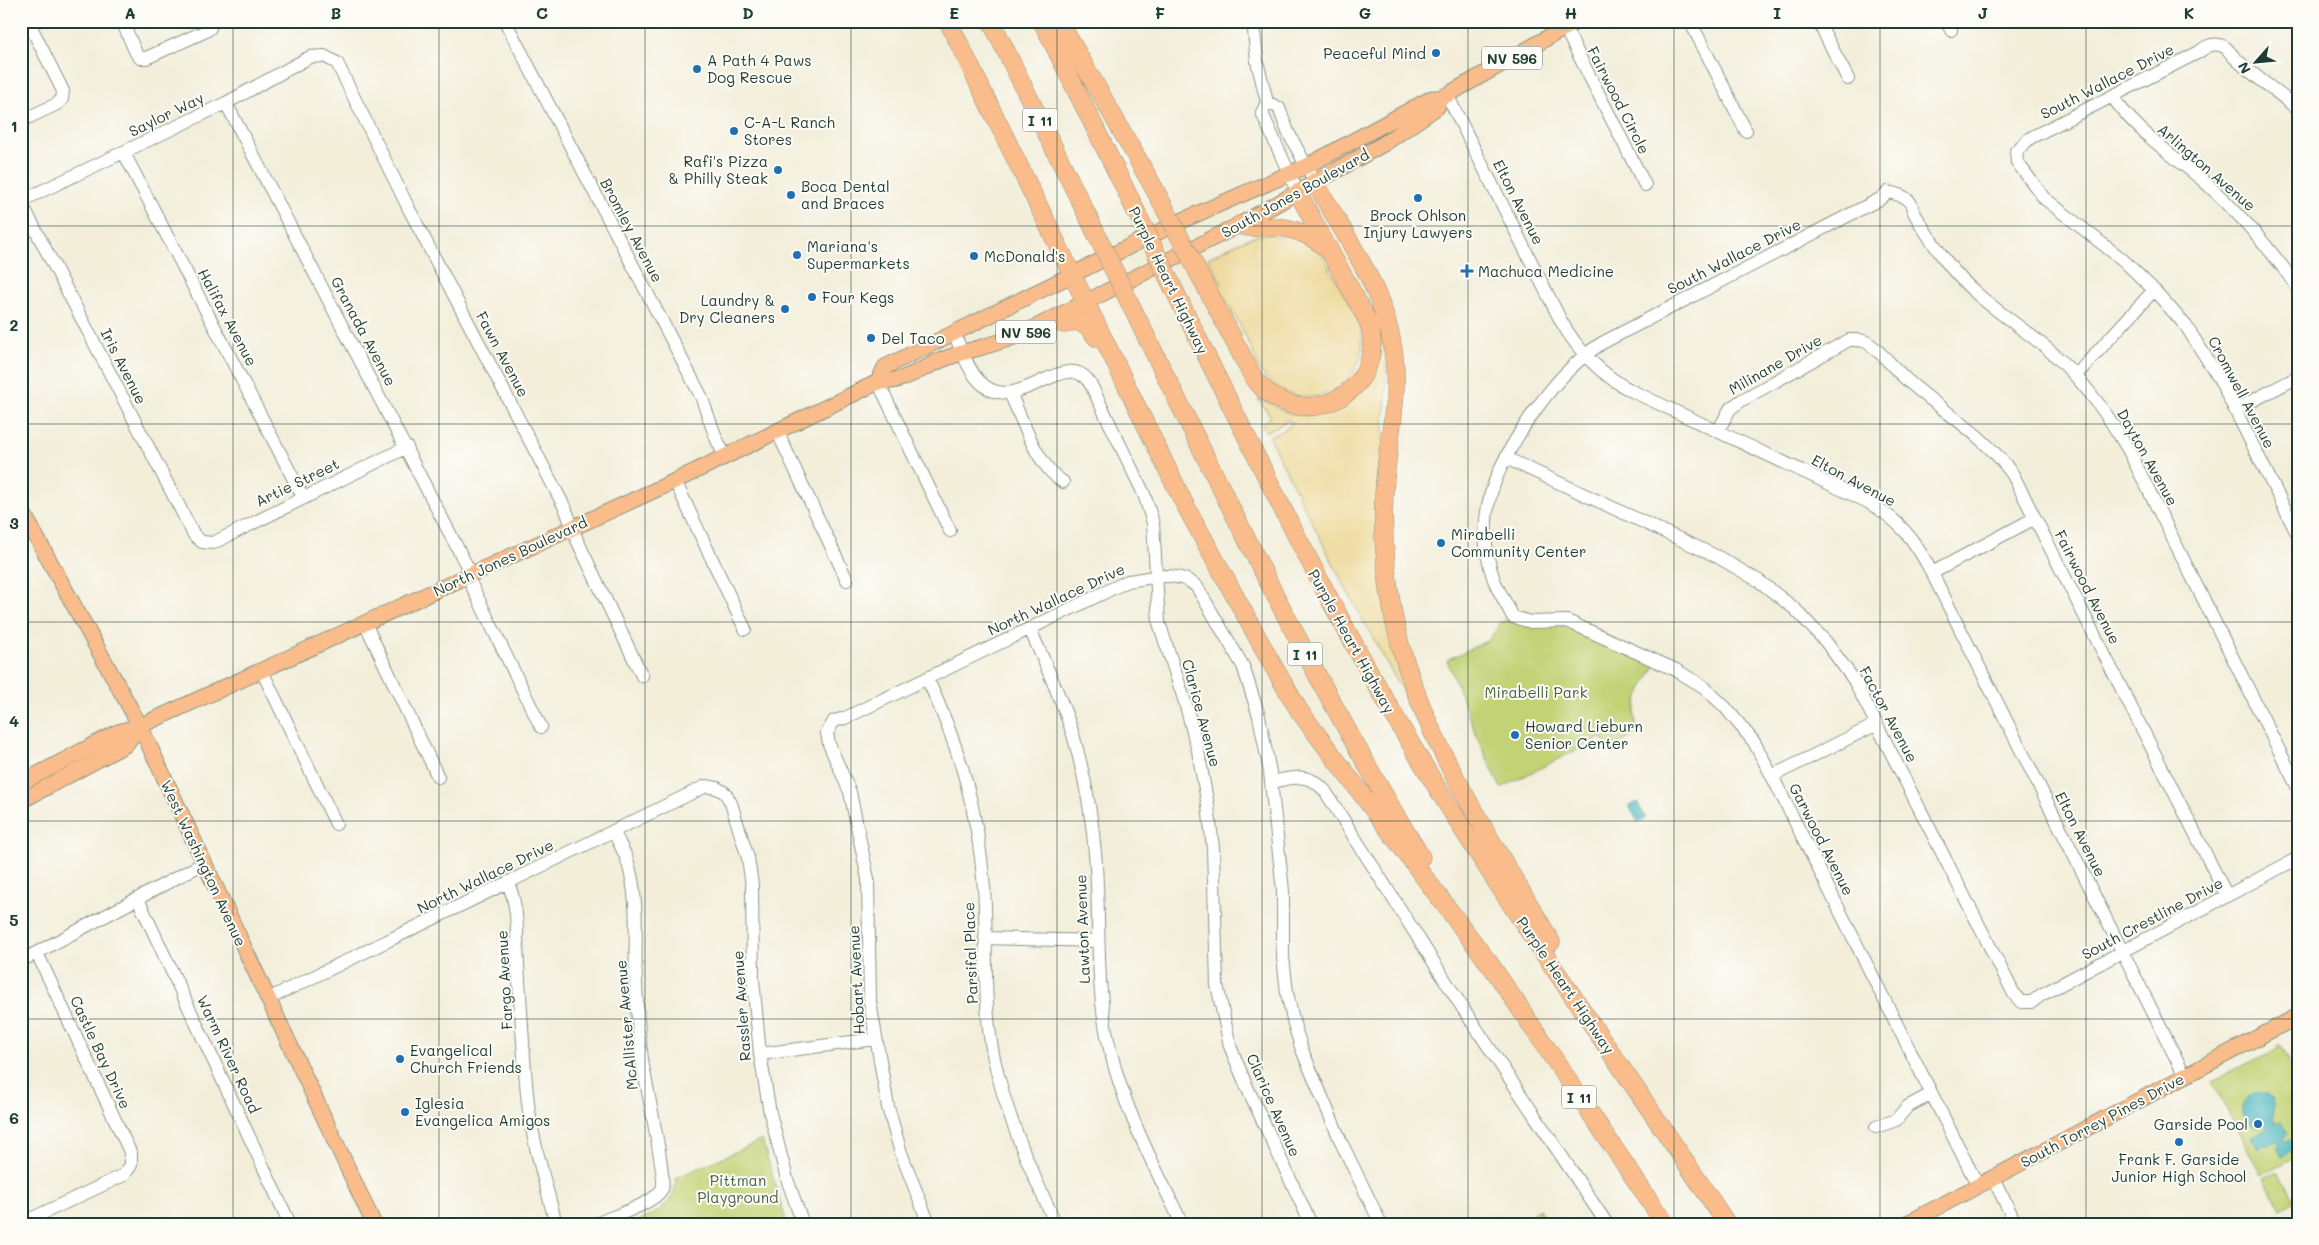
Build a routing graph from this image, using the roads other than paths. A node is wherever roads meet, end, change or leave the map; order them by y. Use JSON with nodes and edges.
{"nodes":[{"id":1,"x":122,"y":21,"type":"edge"},
{"id":2,"x":505,"y":21,"type":"edge"},
{"id":3,"x":948,"y":21,"type":"edge"},
{"id":4,"x":991,"y":21,"type":"edge"},
{"id":5,"x":1042,"y":21,"type":"edge"},
{"id":6,"x":1059,"y":21,"type":"edge"},
{"id":7,"x":1253,"y":21,"type":"edge"},
{"id":8,"x":1690,"y":21,"type":"edge"},
{"id":9,"x":1818,"y":21,"type":"edge"},
{"id":10,"x":213,"y":22,"type":"edge"},
{"id":11,"x":1571,"y":25,"type":"edge"},
{"id":12,"x":27,"y":27,"type":"edge"},
{"id":13,"x":324,"y":56,"type":"joint"},
{"id":14,"x":1848,"y":79,"type":"dead end"},
{"id":15,"x":2112,"y":96,"type":"junction"},
{"id":16,"x":1443,"y":97,"type":"junction"},
{"id":17,"x":1267,"y":102,"type":"junction"},
{"id":18,"x":226,"y":103,"type":"junction"},
{"id":19,"x":2298,"y":110,"type":"edge"},
{"id":20,"x":21,"y":121,"type":"edge"},
{"id":21,"x":1746,"y":131,"type":"dead end"},
{"id":22,"x":2016,"y":151,"type":"joint"},
{"id":23,"x":124,"y":153,"type":"junction"},
{"id":24,"x":1307,"y":166,"type":"junction"},
{"id":25,"x":1289,"y":174,"type":"junction"},
{"id":26,"x":1315,"y":182,"type":"junction"},
{"id":27,"x":1645,"y":186,"type":"dead end"},
{"id":28,"x":1298,"y":193,"type":"junction"},
{"id":29,"x":1900,"y":194,"type":"joint"},
{"id":30,"x":21,"y":202,"type":"edge"},
{"id":31,"x":1239,"y":225,"type":"junction"},
{"id":32,"x":1127,"y":248,"type":"joint"},
{"id":33,"x":1334,"y":256,"type":"junction"},
{"id":34,"x":1072,"y":274,"type":"junction"},
{"id":35,"x":1140,"y":275,"type":"joint"},
{"id":36,"x":2298,"y":288,"type":"edge"},
{"id":37,"x":2154,"y":290,"type":"junction"},
{"id":38,"x":1085,"y":303,"type":"junction"},
{"id":39,"x":1051,"y":320,"type":"junction"},
{"id":40,"x":954,"y":334,"type":"junction"},
{"id":41,"x":1860,"y":339,"type":"joint"},
{"id":42,"x":1106,"y":344,"type":"junction"},
{"id":43,"x":963,"y":353,"type":"junction"},
{"id":44,"x":1584,"y":355,"type":"junction"},
{"id":45,"x":2076,"y":376,"type":"junction"},
{"id":46,"x":2298,"y":377,"type":"edge"},
{"id":47,"x":878,"y":382,"type":"junction"},
{"id":48,"x":1010,"y":393,"type":"junction"},
{"id":49,"x":2235,"y":410,"type":"junction"},
{"id":50,"x":777,"y":431,"type":"junction"},
{"id":51,"x":1718,"y":432,"type":"junction"},
{"id":52,"x":406,"y":447,"type":"junction"},
{"id":53,"x":725,"y":456,"type":"junction"},
{"id":54,"x":1506,"y":458,"type":"junction"},
{"id":55,"x":675,"y":481,"type":"junction"},
{"id":56,"x":1064,"y":482,"type":"dead end"},
{"id":57,"x":303,"y":497,"type":"junction"},
{"id":58,"x":21,"y":509,"type":"edge"},
{"id":59,"x":2035,"y":518,"type":"junction"},
{"id":60,"x":572,"y":527,"type":"junction"},
{"id":61,"x":950,"y":531,"type":"dead end"},
{"id":62,"x":2298,"y":535,"type":"edge"},
{"id":63,"x":202,"y":542,"type":"joint"},
{"id":64,"x":1932,"y":573,"type":"junction"},
{"id":65,"x":469,"y":575,"type":"junction"},
{"id":66,"x":1156,"y":577,"type":"junction"},
{"id":67,"x":847,"y":580,"type":"dead end"},
{"id":68,"x":1531,"y":622,"type":"joint"},
{"id":69,"x":365,"y":623,"type":"junction"},
{"id":70,"x":745,"y":629,"type":"dead end"},
{"id":71,"x":1030,"y":629,"type":"junction"},
{"id":72,"x":262,"y":671,"type":"junction"},
{"id":73,"x":642,"y":676,"type":"dead end"},
{"id":74,"x":926,"y":678,"type":"junction"},
{"id":75,"x":1877,"y":724,"type":"junction"},
{"id":76,"x":140,"y":726,"type":"junction"},
{"id":77,"x":541,"y":727,"type":"dead end"},
{"id":78,"x":827,"y":733,"type":"joint"},
{"id":79,"x":1772,"y":776,"type":"junction"},
{"id":80,"x":438,"y":777,"type":"dead end"},
{"id":81,"x":1271,"y":782,"type":"junction"},
{"id":82,"x":21,"y":783,"type":"edge"},
{"id":83,"x":717,"y":788,"type":"joint"},
{"id":84,"x":2298,"y":788,"type":"edge"},
{"id":85,"x":21,"y":801,"type":"edge"},
{"id":86,"x":336,"y":824,"type":"dead end"},
{"id":87,"x":614,"y":832,"type":"junction"},
{"id":88,"x":2298,"y":858,"type":"edge"},
{"id":89,"x":204,"y":863,"type":"junction"},
{"id":90,"x":508,"y":883,"type":"junction"},
{"id":91,"x":2227,"y":896,"type":"junction"},
{"id":92,"x":138,"y":899,"type":"junction"},
{"id":93,"x":985,"y":938,"type":"junction"},
{"id":94,"x":1098,"y":941,"type":"junction"},
{"id":95,"x":37,"y":953,"type":"junction"},
{"id":96,"x":2123,"y":953,"type":"junction"},
{"id":97,"x":21,"y":962,"type":"edge"},
{"id":98,"x":1494,"y":970,"type":"junction"},
{"id":99,"x":268,"y":999,"type":"junction"},
{"id":100,"x":2021,"y":1002,"type":"joint"},
{"id":101,"x":2298,"y":1016,"type":"edge"},
{"id":102,"x":875,"y":1039,"type":"junction"},
{"id":103,"x":760,"y":1054,"type":"junction"},
{"id":104,"x":1620,"y":1064,"type":"junction"},
{"id":105,"x":2186,"y":1076,"type":"junction"},
{"id":106,"x":1931,"y":1094,"type":"junction"},
{"id":107,"x":1876,"y":1127,"type":"dead end"},
{"id":108,"x":1993,"y":1178,"type":"junction"},
{"id":109,"x":1978,"y":1186,"type":"junction"},
{"id":110,"x":22,"y":1223,"type":"edge"},
{"id":111,"x":289,"y":1223,"type":"edge"},
{"id":112,"x":374,"y":1224,"type":"edge"},
{"id":113,"x":556,"y":1224,"type":"edge"},
{"id":114,"x":596,"y":1224,"type":"edge"},
{"id":115,"x":803,"y":1224,"type":"edge"},
{"id":116,"x":930,"y":1224,"type":"edge"},
{"id":117,"x":1056,"y":1224,"type":"edge"},
{"id":118,"x":1182,"y":1224,"type":"edge"},
{"id":119,"x":1311,"y":1224,"type":"edge"},
{"id":120,"x":1381,"y":1224,"type":"edge"},
{"id":121,"x":1607,"y":1224,"type":"edge"},
{"id":122,"x":1665,"y":1224,"type":"edge"},
{"id":123,"x":1727,"y":1224,"type":"edge"},
{"id":124,"x":1906,"y":1224,"type":"edge"},
{"id":125,"x":2016,"y":1224,"type":"edge"}],
"edges":[{"from":1,"to":10,"type":"street"},
{"from":2,"to":53,"type":"street","name":"Bromley Avenue"},
{"from":3,"to":34,"type":"highway"},
{"from":4,"to":98,"type":"highway","number":"I 11","bridge":true},
{"from":5,"to":104,"type":"highway","name":"Purple Heart Highway","bridge":true},
{"from":6,"to":33,"type":"highway","bridge":true},
{"from":7,"to":17,"type":"street"},
{"from":8,"to":21,"type":"street"},
{"from":9,"to":14,"type":"street"},
{"from":11,"to":16,"type":"main road","name":"South Jones Boulevard","number":"NV 596"},
{"from":11,"to":27,"type":"street","name":"Fairwood Circle"},
{"from":12,"to":20,"type":"street"},
{"from":13,"to":18,"type":"street","name":"Saylor Way"},
{"from":13,"to":60,"type":"street","name":"Fawn Avenue"},
{"from":15,"to":19,"type":"street","name":"South Wallace Drive"},
{"from":15,"to":22,"type":"street","name":"South Wallace Drive"},
{"from":15,"to":36,"type":"street","name":"Arlington Avenue"},
{"from":16,"to":24,"type":"main road","name":"South Jones Boulevard","number":"NV 596"},
{"from":16,"to":26,"type":"main road","name":"South Jones Boulevard","number":"NV 596"},
{"from":16,"to":44,"type":"street","name":"Elton Avenue"},
{"from":17,"to":24,"type":"street"},
{"from":17,"to":25,"type":"street"},
{"from":18,"to":23,"type":"street","name":"Saylor Way"},
{"from":18,"to":52,"type":"street","name":"Granada Avenue"},
{"from":22,"to":37,"type":"street","name":"Cromwell Avenue"},
{"from":23,"to":30,"type":"street","name":"Saylor Way"},
{"from":23,"to":57,"type":"street","name":"Halifax Avenue"},
{"from":24,"to":25,"type":"main road","name":"South Jones Boulevard","number":"NV 596"},
{"from":24,"to":26,"type":"street"},
{"from":25,"to":28,"type":"street"},
{"from":25,"to":32,"type":"main road","name":"South Jones Boulevard","number":"NV 596"},
{"from":26,"to":28,"type":"main road","name":"South Jones Boulevard","number":"NV 596"},
{"from":26,"to":104,"type":"highway"},
{"from":28,"to":31,"type":"main road","name":"South Jones Boulevard","number":"NV 596"},
{"from":28,"to":33,"type":"highway"},
{"from":29,"to":44,"type":"street","name":"South Wallace Drive"},
{"from":29,"to":45,"type":"street","name":"Dayton Avenue"},
{"from":30,"to":63,"type":"street","name":"Iris Avenue"},
{"from":31,"to":33,"type":"highway"},
{"from":31,"to":35,"type":"main road","name":"South Jones Boulevard","number":"NV 596"},
{"from":32,"to":34,"type":"main road","name":"North Jones Boulevard","number":"NV 596"},
{"from":34,"to":38,"type":"highway"},
{"from":34,"to":40,"type":"main road","name":"North Jones Boulevard","number":"NV 596"},
{"from":35,"to":38,"type":"main road","name":"North Jones Boulevard","number":"NV 596"},
{"from":37,"to":45,"type":"street"},
{"from":37,"to":49,"type":"street","name":"Cromwell Avenue"},
{"from":38,"to":39,"type":"main road","name":"North Jones Boulevard","number":"NV 596"},
{"from":38,"to":42,"type":"highway"},
{"from":39,"to":42,"type":"highway"},
{"from":39,"to":43,"type":"main road","name":"North Jones Boulevard","number":"NV 596"},
{"from":40,"to":43,"type":"street"},
{"from":40,"to":47,"type":"main road","name":"North Jones Boulevard"},
{"from":41,"to":51,"type":"street","name":"Milinane Drive"},
{"from":41,"to":59,"type":"street","name":"Fairwood Avenue"},
{"from":42,"to":98,"type":"highway"},
{"from":43,"to":47,"type":"main road","name":"North Jones Boulevard"},
{"from":43,"to":48,"type":"street"},
{"from":44,"to":51,"type":"street","name":"Elton Avenue"},
{"from":44,"to":54,"type":"street","name":"South Wallace Drive"},
{"from":45,"to":84,"type":"street","name":"Dayton Avenue"},
{"from":46,"to":49,"type":"street"},
{"from":47,"to":50,"type":"main road","name":"North Jones Boulevard"},
{"from":47,"to":61,"type":"street"},
{"from":48,"to":56,"type":"street"},
{"from":48,"to":66,"type":"street","name":"Clarice Avenue"},
{"from":49,"to":62,"type":"street","name":"Cromwell Avenue"},
{"from":50,"to":53,"type":"main road","name":"North Jones Boulevard"},
{"from":50,"to":67,"type":"street"},
{"from":51,"to":64,"type":"street","name":"Elton Avenue"},
{"from":52,"to":57,"type":"street","name":"Artie Street"},
{"from":52,"to":65,"type":"street","name":"Granada Avenue"},
{"from":53,"to":55,"type":"main road","name":"North Jones Boulevard"},
{"from":54,"to":68,"type":"street","name":"South Wallace Drive"},
{"from":54,"to":75,"type":"street","name":"Factor Avenue"},
{"from":55,"to":60,"type":"main road","name":"North Jones Boulevard"},
{"from":55,"to":70,"type":"street"},
{"from":57,"to":63,"type":"street","name":"Artie Street"},
{"from":58,"to":76,"type":"main road","name":"West Washington Avenue"},
{"from":59,"to":64,"type":"street"},
{"from":59,"to":91,"type":"street","name":"Fairwood Avenue"},
{"from":60,"to":65,"type":"main road","name":"North Jones Boulevard"},
{"from":60,"to":73,"type":"street","name":"Fawn Avenue"},
{"from":64,"to":96,"type":"street","name":"Elton Avenue"},
{"from":65,"to":69,"type":"main road","name":"North Jones Boulevard"},
{"from":65,"to":77,"type":"street","name":"Granada Avenue"},
{"from":66,"to":71,"type":"street","name":"North Wallace Drive"},
{"from":66,"to":81,"type":"street","name":"North Wallace Drive"},
{"from":66,"to":119,"type":"street","name":"Clarice Avenue"},
{"from":68,"to":79,"type":"street","name":"Garwood Avenue"},
{"from":69,"to":72,"type":"main road","name":"North Jones Boulevard"},
{"from":69,"to":80,"type":"street"},
{"from":71,"to":74,"type":"street","name":"North Wallace Drive"},
{"from":71,"to":94,"type":"street","name":"Lawton Avenue"},
{"from":72,"to":76,"type":"main road","name":"North Jones Boulevard"},
{"from":72,"to":86,"type":"street"},
{"from":74,"to":78,"type":"street","name":"North Wallace Drive"},
{"from":74,"to":93,"type":"street","name":"Parsifal Place"},
{"from":75,"to":79,"type":"street"},
{"from":75,"to":100,"type":"street","name":"Factor Avenue"},
{"from":76,"to":82,"type":"main road","name":"North Jones Boulevard"},
{"from":76,"to":85,"type":"main road","name":"North Jones Boulevard"},
{"from":76,"to":89,"type":"main road","name":"West Washington Avenue"},
{"from":78,"to":102,"type":"street","name":"Hobart Avenue"},
{"from":79,"to":106,"type":"street","name":"Garwood Avenue"},
{"from":81,"to":120,"type":"street","name":"North Wallace Drive"},
{"from":81,"to":121,"type":"street"},
{"from":83,"to":87,"type":"street","name":"North Wallace Drive"},
{"from":83,"to":103,"type":"street","name":"Rassler Avenue"},
{"from":87,"to":90,"type":"street","name":"North Wallace Drive"},
{"from":87,"to":114,"type":"street","name":"McAllister Avenue"},
{"from":88,"to":91,"type":"street","name":"South Crestline Drive"},
{"from":89,"to":92,"type":"street"},
{"from":89,"to":99,"type":"main road","name":"West Washington Avenue"},
{"from":90,"to":99,"type":"street","name":"North Wallace Drive"},
{"from":90,"to":113,"type":"street","name":"Fargo Avenue"},
{"from":91,"to":96,"type":"street","name":"South Crestline Drive"},
{"from":92,"to":95,"type":"street"},
{"from":92,"to":111,"type":"street","name":"Warm River Road"},
{"from":93,"to":94,"type":"street"},
{"from":93,"to":117,"type":"street","name":"Parsifal Place"},
{"from":94,"to":118,"type":"street","name":"Lawton Avenue"},
{"from":95,"to":97,"type":"street"},
{"from":95,"to":110,"type":"street","name":"Castle Bay Drive"},
{"from":96,"to":100,"type":"street","name":"South Crestline Drive"},
{"from":96,"to":105,"type":"street","name":"Elton Avenue"},
{"from":98,"to":122,"type":"highway","number":"I 11"},
{"from":99,"to":112,"type":"main road","name":"West Washington Avenue"},
{"from":101,"to":105,"type":"main road","name":"South Torrey Pines Drive"},
{"from":102,"to":103,"type":"street"},
{"from":102,"to":116,"type":"street","name":"Hobart Avenue"},
{"from":103,"to":115,"type":"street","name":"Rassler Avenue"},
{"from":104,"to":123,"type":"highway","name":"Purple Heart Highway"},
{"from":105,"to":108,"type":"main road","name":"South Torrey Pines Drive"},
{"from":106,"to":107,"type":"street"},
{"from":106,"to":109,"type":"street","name":"Garwood Avenue"},
{"from":108,"to":109,"type":"main road","name":"South Torrey Pines Drive"},
{"from":108,"to":125,"type":"street"},
{"from":109,"to":124,"type":"main road","name":"South Torrey Pines Drive"}]}
